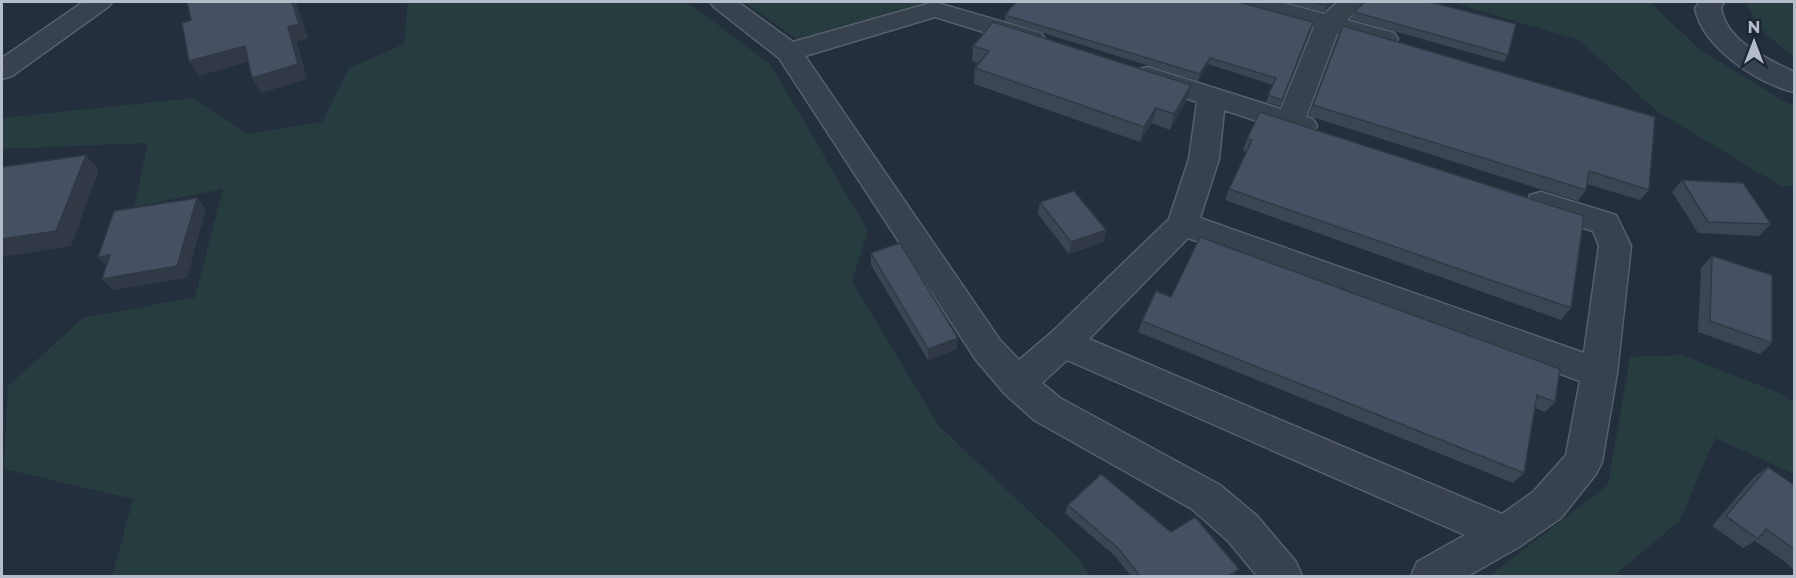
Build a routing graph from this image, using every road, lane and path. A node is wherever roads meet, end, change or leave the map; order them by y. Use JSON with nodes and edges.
{"nodes":[{"id":1,"x":99,"y":2,"type":"edge"},
{"id":2,"x":723,"y":2,"type":"edge"},
{"id":3,"x":1254,"y":2,"type":"edge"},
{"id":4,"x":1353,"y":2,"type":"edge"},
{"id":5,"x":1712,"y":2,"type":"edge"},
{"id":6,"x":974,"y":11,"type":"edge"},
{"id":7,"x":1328,"y":23,"type":"junction"},
{"id":8,"x":1053,"y":46,"type":"edge"},
{"id":9,"x":1408,"y":46,"type":"edge"},
{"id":10,"x":789,"y":52,"type":"junction"},
{"id":11,"x":1121,"y":68,"type":"edge"},
{"id":12,"x":2,"y":70,"type":"edge"},
{"id":13,"x":1794,"y":83,"type":"edge"},
{"id":14,"x":1212,"y":97,"type":"junction"},
{"id":15,"x":1290,"y":122,"type":"junction"},
{"id":16,"x":1335,"y":136,"type":"edge"},
{"id":17,"x":1515,"y":194,"type":"edge"},
{"id":18,"x":1183,"y":224,"type":"junction"},
{"id":19,"x":1063,"y":343,"type":"junction"},
{"id":20,"x":1599,"y":373,"type":"junction"},
{"id":21,"x":1018,"y":383,"type":"junction"},
{"id":22,"x":1505,"y":534,"type":"junction"},
{"id":23,"x":1282,"y":576,"type":"edge"},
{"id":24,"x":1431,"y":576,"type":"edge"}],
"edges":[{"from":1,"to":12,"type":"street"},
{"from":2,"to":10,"type":"street"},
{"from":3,"to":7,"type":"street"},
{"from":4,"to":7,"type":"street"},
{"from":5,"to":13,"type":"street"},
{"from":6,"to":8,"type":"street"},
{"from":6,"to":10,"type":"street"},
{"from":7,"to":9,"type":"street"},
{"from":7,"to":15,"type":"street"},
{"from":10,"to":21,"type":"street"},
{"from":11,"to":14,"type":"street"},
{"from":14,"to":15,"type":"street"},
{"from":14,"to":18,"type":"street"},
{"from":15,"to":16,"type":"street"},
{"from":17,"to":20,"type":"street"},
{"from":18,"to":19,"type":"street"},
{"from":18,"to":20,"type":"street"},
{"from":19,"to":21,"type":"street"},
{"from":19,"to":22,"type":"street"},
{"from":20,"to":22,"type":"street"},
{"from":21,"to":23,"type":"street"},
{"from":22,"to":24,"type":"street"}]}
